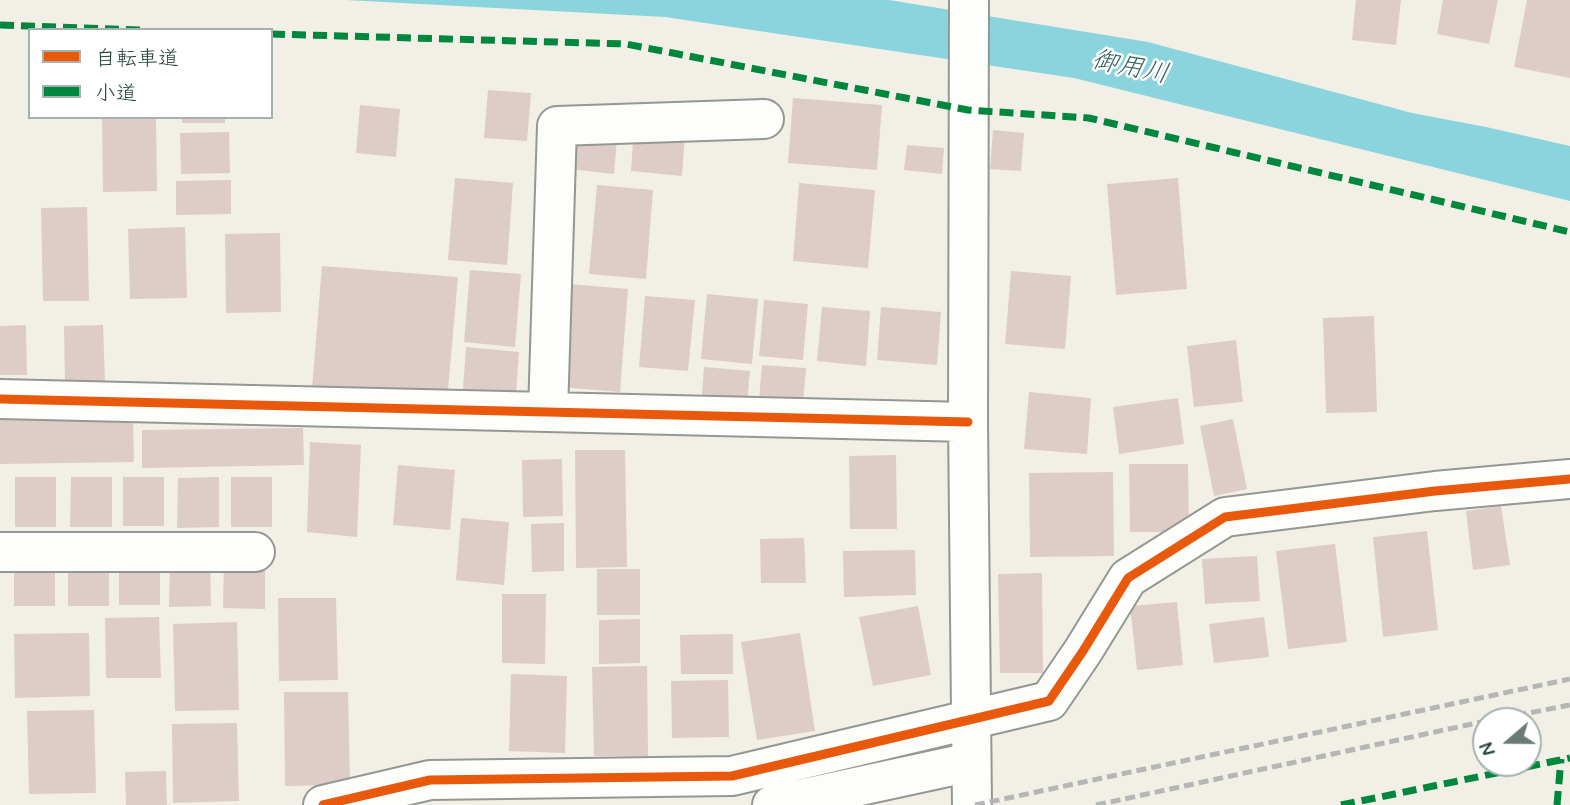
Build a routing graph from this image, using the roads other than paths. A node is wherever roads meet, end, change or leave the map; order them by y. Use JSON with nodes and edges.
{"nodes":[{"id":1,"x":969,"y":0,"type":"edge"},
{"id":2,"x":764,"y":119,"type":"dead end"},
{"id":3,"x":0,"y":399,"type":"edge"},
{"id":4,"x":548,"y":412,"type":"junction"},
{"id":5,"x":968,"y":422,"type":"junction"},
{"id":6,"x":1570,"y":479,"type":"edge"},
{"id":7,"x":256,"y":551,"type":"dead end"},
{"id":8,"x":0,"y":552,"type":"edge"},
{"id":9,"x":971,"y":718,"type":"junction"},
{"id":10,"x":971,"y":762,"type":"junction"},
{"id":11,"x":323,"y":805,"type":"edge"},
{"id":12,"x":772,"y":805,"type":"edge"},
{"id":13,"x":972,"y":805,"type":"edge"}],
"edges":[{"from":1,"to":5,"type":"street"},
{"from":2,"to":4,"type":"street"},
{"from":3,"to":4,"type":"street"},
{"from":4,"to":5,"type":"street"},
{"from":5,"to":9,"type":"street"},
{"from":6,"to":9,"type":"street"},
{"from":7,"to":8,"type":"street"},
{"from":9,"to":10,"type":"street"},
{"from":9,"to":11,"type":"street"},
{"from":10,"to":12,"type":"street"},
{"from":10,"to":13,"type":"street"}]}
